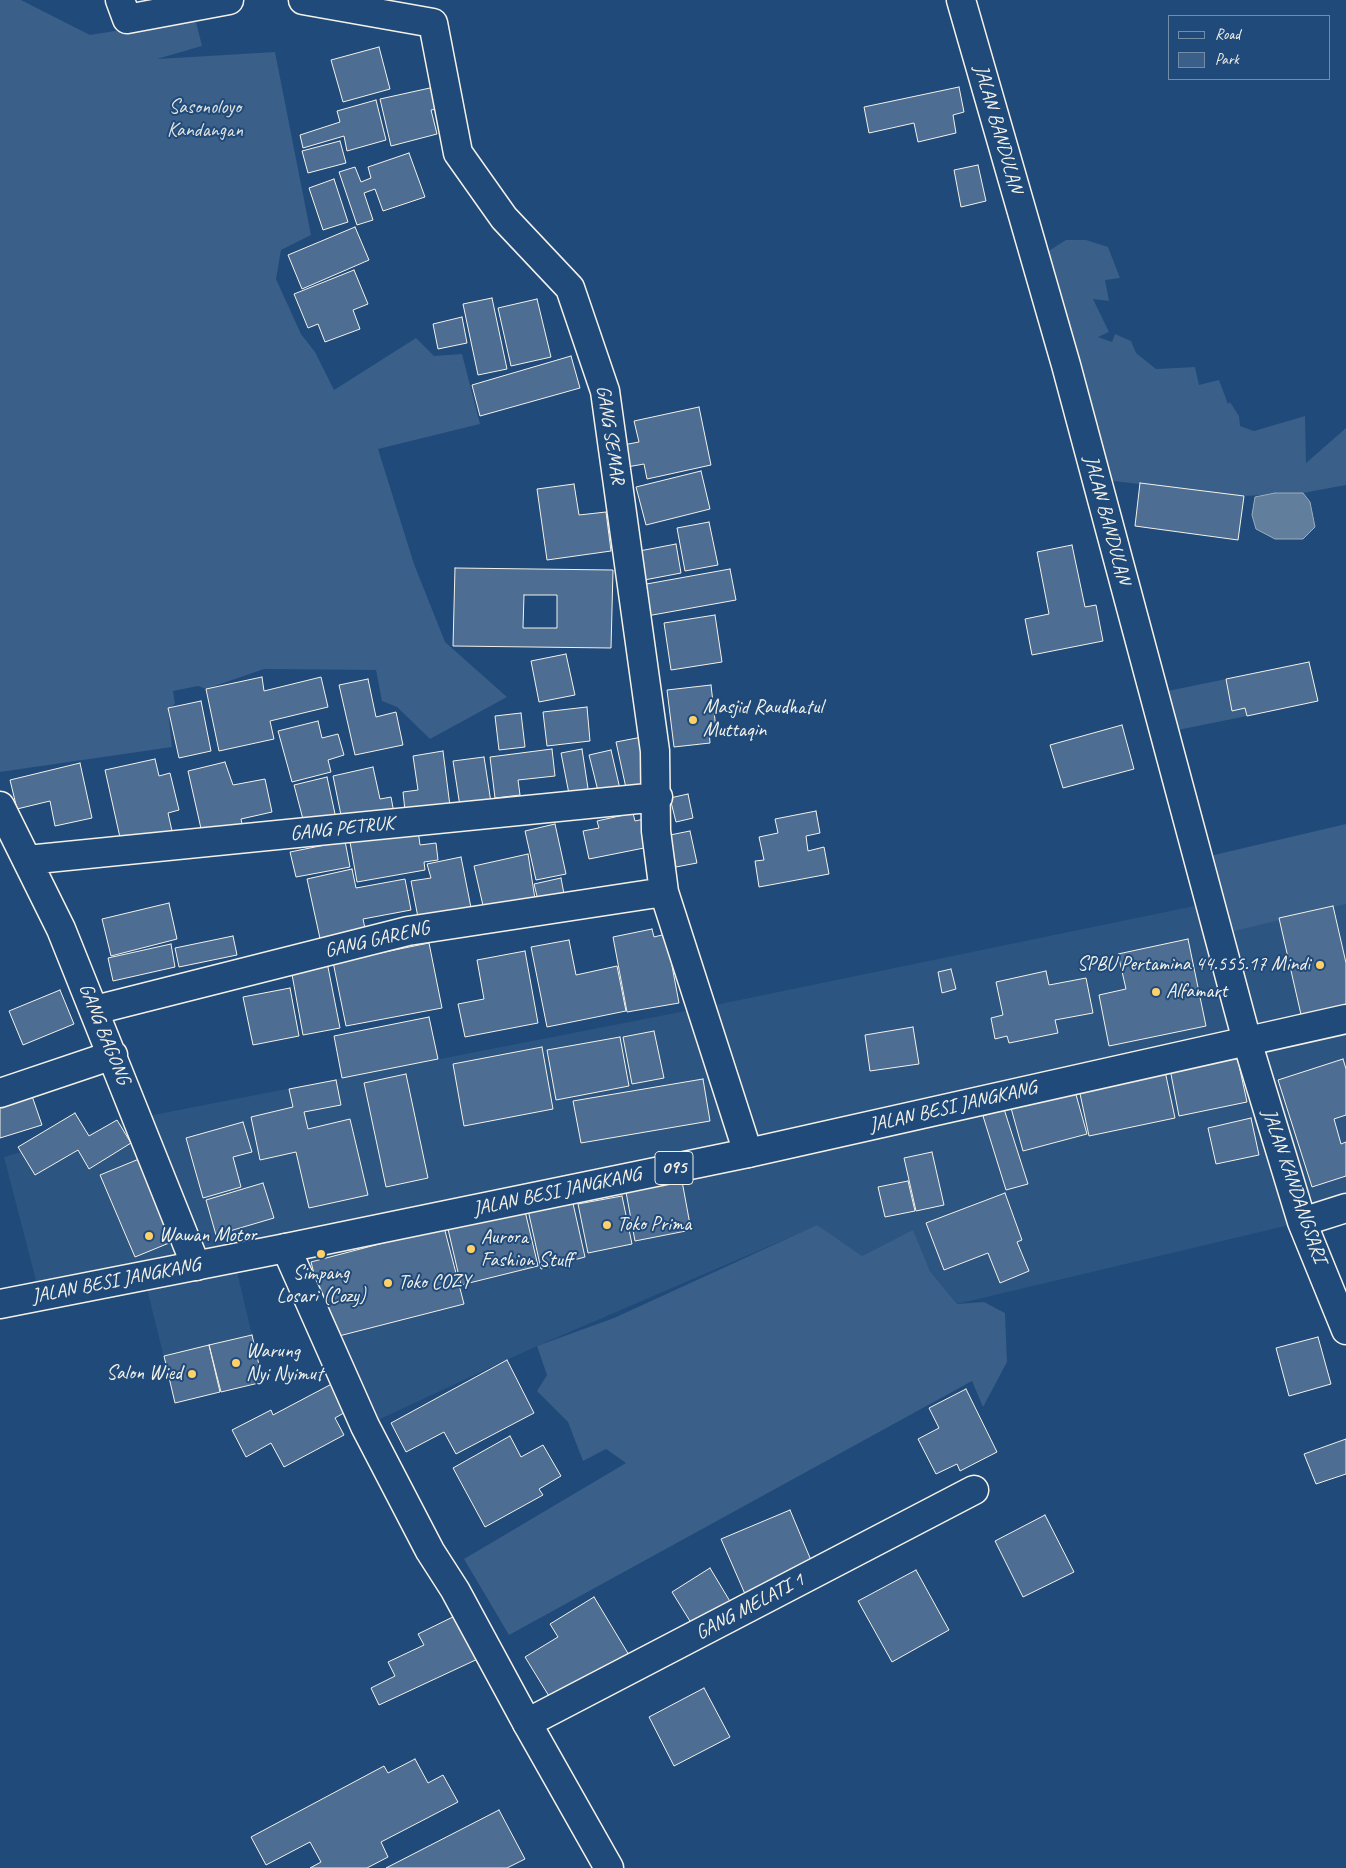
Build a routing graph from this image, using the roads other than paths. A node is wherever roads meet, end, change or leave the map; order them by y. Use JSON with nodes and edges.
{"nodes":[{"id":1,"x":120,"y":0,"type":"edge"},
{"id":2,"x":229,"y":0,"type":"edge"},
{"id":3,"x":303,"y":0,"type":"edge"},
{"id":4,"x":961,"y":0,"type":"edge"},
{"id":5,"x":418,"y":14,"type":"edge"},
{"id":6,"x":658,"y":797,"type":"junction"},
{"id":7,"x":0,"y":806,"type":"edge"},
{"id":8,"x":27,"y":860,"type":"junction"},
{"id":9,"x":664,"y":892,"type":"junction"},
{"id":10,"x":95,"y":1010,"type":"junction"},
{"id":11,"x":1346,"y":1019,"type":"edge"},
{"id":12,"x":1247,"y":1040,"type":"junction"},
{"id":13,"x":113,"y":1055,"type":"junction"},
{"id":14,"x":0,"y":1093,"type":"edge"},
{"id":15,"x":748,"y":1153,"type":"junction"},
{"id":16,"x":1346,"y":1208,"type":"edge"},
{"id":17,"x":1302,"y":1222,"type":"junction"},
{"id":18,"x":286,"y":1248,"type":"junction"},
{"id":19,"x":196,"y":1266,"type":"junction"},
{"id":20,"x":0,"y":1304,"type":"edge"},
{"id":21,"x":1346,"y":1330,"type":"edge"},
{"id":22,"x":974,"y":1490,"type":"dead end"},
{"id":23,"x":526,"y":1723,"type":"junction"},
{"id":24,"x":610,"y":1868,"type":"edge"}],
"edges":[{"from":1,"to":2,"type":"street"},
{"from":3,"to":5,"type":"street"},
{"from":4,"to":12,"type":"street","name":"JALAN BANDULAN"},
{"from":5,"to":6,"type":"street","name":"GANG SEMAR"},
{"from":6,"to":8,"type":"street","name":"GANG PETRUK"},
{"from":6,"to":9,"type":"street","name":"GANG SEMAR"},
{"from":7,"to":8,"type":"street","name":"GANG BAGONG"},
{"from":8,"to":10,"type":"street","name":"GANG BAGONG"},
{"from":9,"to":10,"type":"street","name":"GANG GARENG"},
{"from":9,"to":15,"type":"street","name":"GANG SEMAR"},
{"from":10,"to":13,"type":"street","name":"GANG BAGONG"},
{"from":11,"to":12,"type":"street","name":"JALAN BESI JANGKANG","number":"095"},
{"from":12,"to":15,"type":"street","name":"JALAN BESI JANGKANG","number":"095"},
{"from":12,"to":17,"type":"street","name":"JALAN KANDANGSARI"},
{"from":13,"to":14,"type":"street"},
{"from":13,"to":19,"type":"street","name":"GANG BAGONG"},
{"from":15,"to":18,"type":"street","name":"JALAN BESI JANGKANG","number":"095"},
{"from":16,"to":17,"type":"street"},
{"from":17,"to":21,"type":"street","name":"JALAN KANDANGSARI"},
{"from":18,"to":19,"type":"street","name":"JALAN BESI JANGKANG","number":"095"},
{"from":18,"to":23,"type":"street"},
{"from":19,"to":20,"type":"street","name":"JALAN BESI JANGKANG","number":"095"},
{"from":22,"to":23,"type":"street","name":"GANG MELATI 1"},
{"from":23,"to":24,"type":"street"}]}
